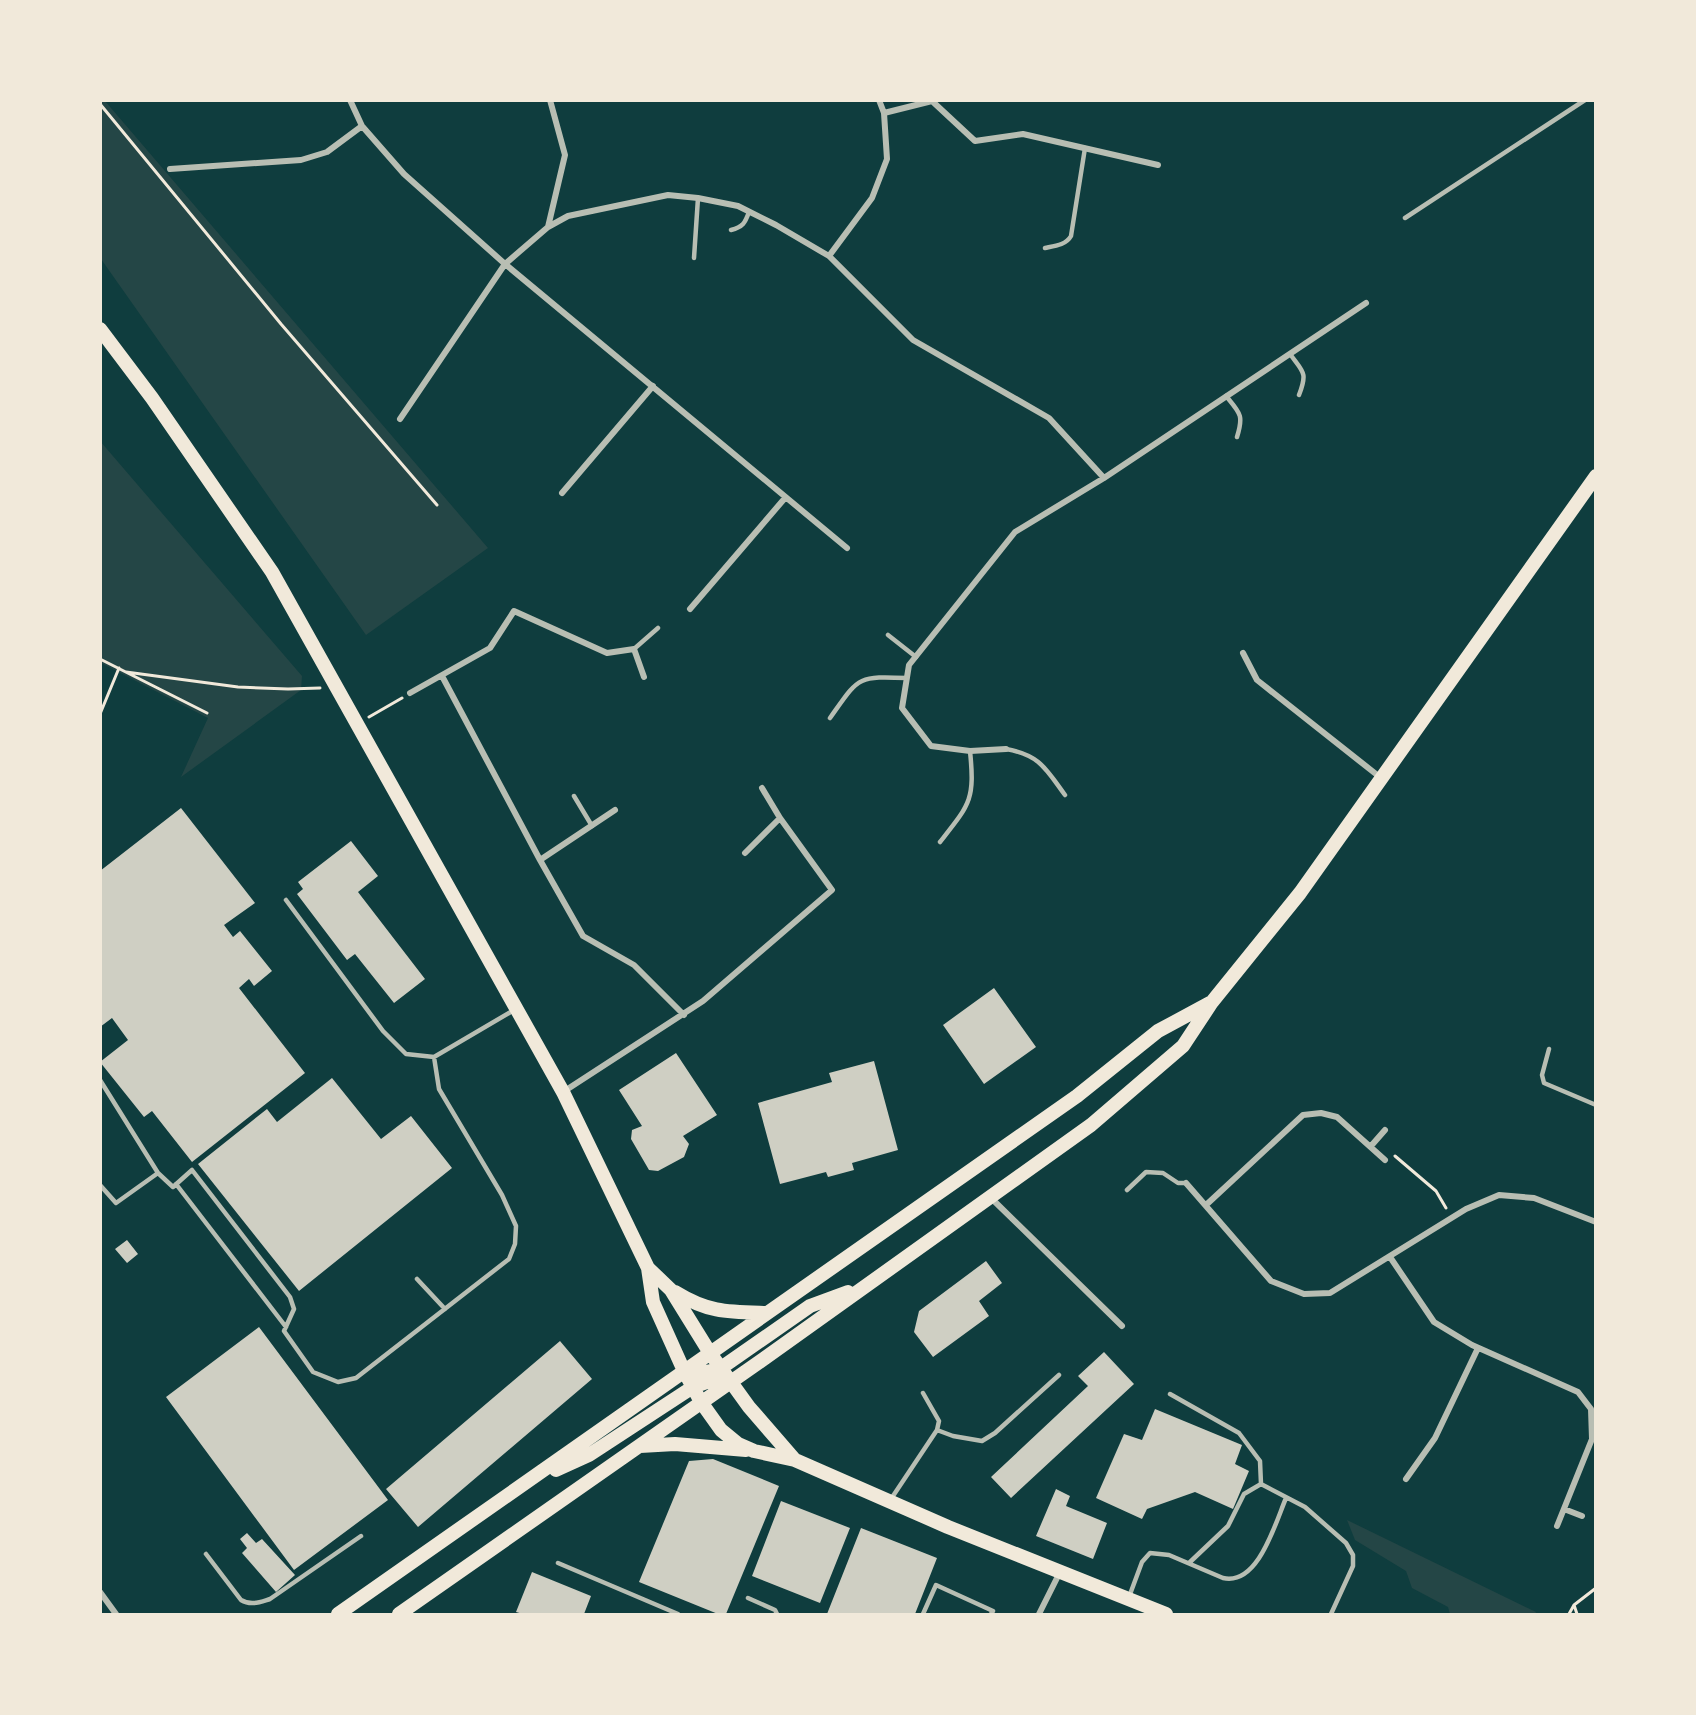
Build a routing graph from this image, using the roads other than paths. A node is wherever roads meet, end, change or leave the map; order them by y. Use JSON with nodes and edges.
{"nodes":[{"id":1,"x":350,"y":100,"type":"edge"},
{"id":2,"x":550,"y":100,"type":"edge"},
{"id":3,"x":879,"y":100,"type":"edge"},
{"id":4,"x":1585,"y":100,"type":"edge"},
{"id":5,"x":884,"y":113,"type":"junction"},
{"id":6,"x":362,"y":126,"type":"junction"},
{"id":7,"x":1085,"y":148,"type":"junction"},
{"id":8,"x":1158,"y":165,"type":"dead end"},
{"id":9,"x":170,"y":169,"type":"dead end"},
{"id":10,"x":698,"y":198,"type":"junction"},
{"id":11,"x":749,"y":212,"type":"junction"},
{"id":12,"x":1405,"y":218,"type":"dead end"},
{"id":13,"x":548,"y":226,"type":"junction"},
{"id":14,"x":731,"y":230,"type":"dead end"},
{"id":15,"x":1045,"y":248,"type":"dead end"},
{"id":16,"x":829,"y":256,"type":"junction"},
{"id":17,"x":694,"y":258,"type":"dead end"},
{"id":18,"x":505,"y":264,"type":"junction"},
{"id":19,"x":1366,"y":303,"type":"dead end"},
{"id":20,"x":100,"y":329,"type":"edge"},
{"id":21,"x":1290,"y":354,"type":"junction"},
{"id":22,"x":653,"y":386,"type":"junction"},
{"id":23,"x":1299,"y":394,"type":"dead end"},
{"id":24,"x":1226,"y":396,"type":"junction"},
{"id":25,"x":400,"y":419,"type":"dead end"},
{"id":26,"x":1237,"y":437,"type":"dead end"},
{"id":27,"x":1596,"y":476,"type":"edge"},
{"id":28,"x":1104,"y":478,"type":"junction"},
{"id":29,"x":562,"y":493,"type":"dead end"},
{"id":30,"x":785,"y":498,"type":"junction"},
{"id":31,"x":847,"y":548,"type":"dead end"},
{"id":32,"x":690,"y":609,"type":"dead end"},
{"id":33,"x":658,"y":628,"type":"dead end"},
{"id":34,"x":888,"y":635,"type":"dead end"},
{"id":35,"x":634,"y":649,"type":"junction"},
{"id":36,"x":1243,"y":653,"type":"dead end"},
{"id":37,"x":916,"y":657,"type":"junction"},
{"id":38,"x":442,"y":676,"type":"junction"},
{"id":39,"x":644,"y":676,"type":"dead end"},
{"id":40,"x":907,"y":678,"type":"junction"},
{"id":41,"x":410,"y":693,"type":"road end"},
{"id":42,"x":830,"y":718,"type":"dead end"},
{"id":43,"x":1006,"y":749,"type":"joint"},
{"id":44,"x":970,"y":751,"type":"junction"},
{"id":45,"x":1381,"y":778,"type":"junction"},
{"id":46,"x":762,"y":788,"type":"dead end"},
{"id":47,"x":1065,"y":795,"type":"dead end"},
{"id":48,"x":574,"y":796,"type":"dead end"},
{"id":49,"x":615,"y":810,"type":"dead end"},
{"id":50,"x":780,"y":818,"type":"junction"},
{"id":51,"x":592,"y":826,"type":"junction"},
{"id":52,"x":940,"y":842,"type":"dead end"},
{"id":53,"x":745,"y":853,"type":"dead end"},
{"id":54,"x":540,"y":860,"type":"junction"},
{"id":55,"x":286,"y":900,"type":"dead end"},
{"id":56,"x":1212,"y":1002,"type":"junction"},
{"id":57,"x":516,"y":1008,"type":"junction"},
{"id":58,"x":684,"y":1015,"type":"junction"},
{"id":59,"x":1549,"y":1049,"type":"dead end"},
{"id":60,"x":434,"y":1057,"type":"junction"},
{"id":61,"x":100,"y":1080,"type":"edge"},
{"id":62,"x":563,"y":1092,"type":"junction"},
{"id":63,"x":1596,"y":1105,"type":"edge"},
{"id":64,"x":1385,"y":1130,"type":"dead end"},
{"id":65,"x":1371,"y":1146,"type":"junction"},
{"id":66,"x":1385,"y":1160,"type":"road end"},
{"id":67,"x":158,"y":1173,"type":"junction"},
{"id":68,"x":1186,"y":1183,"type":"joint"},
{"id":69,"x":176,"y":1184,"type":"junction"},
{"id":70,"x":100,"y":1185,"type":"edge"},
{"id":71,"x":1127,"y":1190,"type":"dead end"},
{"id":72,"x":989,"y":1197,"type":"junction"},
{"id":73,"x":1206,"y":1205,"type":"junction"},
{"id":74,"x":1596,"y":1222,"type":"edge"},
{"id":75,"x":1390,"y":1257,"type":"junction"},
{"id":76,"x":648,"y":1268,"type":"junction"},
{"id":77,"x":417,"y":1279,"type":"dead end"},
{"id":78,"x":867,"y":1285,"type":"junction"},
{"id":79,"x":671,"y":1290,"type":"junction"},
{"id":80,"x":445,"y":1309,"type":"junction"},
{"id":81,"x":767,"y":1313,"type":"junction"},
{"id":82,"x":1122,"y":1326,"type":"dead end"},
{"id":83,"x":286,"y":1327,"type":"junction"},
{"id":84,"x":1478,"y":1348,"type":"junction"},
{"id":85,"x":710,"y":1353,"type":"junction"},
{"id":86,"x":721,"y":1368,"type":"junction"},
{"id":87,"x":684,"y":1371,"type":"junction"},
{"id":88,"x":1059,"y":1375,"type":"dead end"},
{"id":89,"x":731,"y":1381,"type":"junction"},
{"id":90,"x":693,"y":1387,"type":"junction"},
{"id":91,"x":923,"y":1393,"type":"dead end"},
{"id":92,"x":1170,"y":1394,"type":"dead end"},
{"id":93,"x":701,"y":1402,"type":"junction"},
{"id":94,"x":937,"y":1430,"type":"junction"},
{"id":95,"x":638,"y":1447,"type":"junction"},
{"id":96,"x":754,"y":1451,"type":"junction"},
{"id":97,"x":795,"y":1460,"type":"junction"},
{"id":98,"x":1406,"y":1479,"type":"dead end"},
{"id":99,"x":526,"y":1484,"type":"junction"},
{"id":100,"x":1261,"y":1484,"type":"junction"},
{"id":101,"x":1286,"y":1498,"type":"junction"},
{"id":102,"x":889,"y":1502,"type":"junction"},
{"id":103,"x":1564,"y":1509,"type":"junction"},
{"id":104,"x":1582,"y":1516,"type":"dead end"},
{"id":105,"x":1557,"y":1526,"type":"dead end"},
{"id":106,"x":360,"y":1536,"type":"dead end"},
{"id":107,"x":206,"y":1554,"type":"dead end"},
{"id":108,"x":558,"y":1563,"type":"dead end"},
{"id":109,"x":1189,"y":1563,"type":"junction"},
{"id":110,"x":1060,"y":1572,"type":"junction"},
{"id":111,"x":100,"y":1592,"type":"edge"},
{"id":112,"x":748,"y":1598,"type":"dead end"},
{"id":113,"x":1128,"y":1600,"type":"junction"},
{"id":114,"x":116,"y":1614,"type":"edge"},
{"id":115,"x":338,"y":1614,"type":"edge"},
{"id":116,"x":399,"y":1614,"type":"edge"},
{"id":117,"x":678,"y":1614,"type":"edge"},
{"id":118,"x":777,"y":1614,"type":"edge"},
{"id":119,"x":923,"y":1614,"type":"edge"},
{"id":120,"x":991,"y":1614,"type":"edge"},
{"id":121,"x":1039,"y":1614,"type":"edge"},
{"id":122,"x":1166,"y":1614,"type":"edge"},
{"id":123,"x":1331,"y":1614,"type":"edge"}],
"edges":[{"from":1,"to":6,"type":"street"},
{"from":2,"to":13,"type":"street"},
{"from":3,"to":5,"type":"street"},
{"from":4,"to":12,"type":"lane"},
{"from":5,"to":7,"type":"street"},
{"from":5,"to":16,"type":"street"},
{"from":6,"to":9,"type":"street"},
{"from":6,"to":18,"type":"street"},
{"from":7,"to":8,"type":"street"},
{"from":7,"to":15,"type":"lane"},
{"from":10,"to":11,"type":"street"},
{"from":10,"to":13,"type":"street"},
{"from":10,"to":17,"type":"lane"},
{"from":11,"to":14,"type":"lane"},
{"from":11,"to":16,"type":"street"},
{"from":13,"to":18,"type":"street"},
{"from":16,"to":28,"type":"street"},
{"from":18,"to":22,"type":"street"},
{"from":18,"to":25,"type":"street"},
{"from":19,"to":21,"type":"street"},
{"from":20,"to":57,"type":"main road"},
{"from":21,"to":23,"type":"lane"},
{"from":21,"to":24,"type":"street"},
{"from":22,"to":29,"type":"street"},
{"from":22,"to":30,"type":"street"},
{"from":24,"to":26,"type":"lane"},
{"from":24,"to":28,"type":"street"},
{"from":27,"to":45,"type":"main road"},
{"from":28,"to":37,"type":"street"},
{"from":30,"to":31,"type":"street"},
{"from":30,"to":32,"type":"street"},
{"from":33,"to":35,"type":"lane"},
{"from":34,"to":37,"type":"lane"},
{"from":35,"to":38,"type":"street"},
{"from":35,"to":39,"type":"street"},
{"from":36,"to":45,"type":"street"},
{"from":37,"to":40,"type":"street"},
{"from":38,"to":41,"type":"street"},
{"from":38,"to":54,"type":"street"},
{"from":40,"to":42,"type":"lane"},
{"from":40,"to":44,"type":"street"},
{"from":43,"to":44,"type":"street"},
{"from":43,"to":47,"type":"lane"},
{"from":44,"to":52,"type":"lane"},
{"from":45,"to":56,"type":"main road"},
{"from":46,"to":50,"type":"street"},
{"from":48,"to":51,"type":"lane"},
{"from":49,"to":51,"type":"street"},
{"from":50,"to":53,"type":"street"},
{"from":50,"to":58,"type":"street"},
{"from":51,"to":54,"type":"street"},
{"from":54,"to":58,"type":"street"},
{"from":55,"to":60,"type":"lane"},
{"from":56,"to":72,"type":"main road"},
{"from":56,"to":81,"type":"main road"},
{"from":57,"to":60,"type":"lane"},
{"from":57,"to":62,"type":"main road"},
{"from":58,"to":62,"type":"street"},
{"from":59,"to":63,"type":"lane"},
{"from":60,"to":80,"type":"lane"},
{"from":61,"to":67,"type":"lane"},
{"from":62,"to":76,"type":"main road"},
{"from":64,"to":65,"type":"street"},
{"from":65,"to":66,"type":"street"},
{"from":65,"to":73,"type":"street"},
{"from":67,"to":69,"type":"lane"},
{"from":67,"to":70,"type":"lane"},
{"from":68,"to":71,"type":"lane"},
{"from":68,"to":73,"type":"street"},
{"from":69,"to":83,"type":"lane"},
{"from":69,"to":83,"type":"lane"},
{"from":72,"to":78,"type":"main road"},
{"from":72,"to":82,"type":"street"},
{"from":73,"to":75,"type":"street"},
{"from":74,"to":75,"type":"street"},
{"from":75,"to":84,"type":"street"},
{"from":76,"to":79,"type":"main road"},
{"from":76,"to":87,"type":"main road"},
{"from":77,"to":80,"type":"lane"},
{"from":78,"to":86,"type":"main road"},
{"from":78,"to":89,"type":"main road"},
{"from":79,"to":81,"type":"main road"},
{"from":79,"to":85,"type":"main road"},
{"from":80,"to":83,"type":"lane"},
{"from":81,"to":85,"type":"main road"},
{"from":84,"to":98,"type":"street"},
{"from":84,"to":103,"type":"street"},
{"from":85,"to":86,"type":"main road"},
{"from":85,"to":87,"type":"main road"},
{"from":86,"to":87,"type":"main road"},
{"from":86,"to":89,"type":"main road"},
{"from":87,"to":90,"type":"main road"},
{"from":87,"to":99,"type":"main road"},
{"from":88,"to":94,"type":"lane"},
{"from":89,"to":90,"type":"main road"},
{"from":89,"to":93,"type":"main road"},
{"from":89,"to":97,"type":"main road"},
{"from":90,"to":93,"type":"main road"},
{"from":90,"to":99,"type":"main road"},
{"from":91,"to":94,"type":"lane"},
{"from":92,"to":100,"type":"lane"},
{"from":93,"to":95,"type":"main road"},
{"from":93,"to":96,"type":"main road"},
{"from":94,"to":102,"type":"lane"},
{"from":95,"to":96,"type":"main road"},
{"from":95,"to":116,"type":"main road"},
{"from":96,"to":97,"type":"main road"},
{"from":97,"to":102,"type":"main road"},
{"from":99,"to":115,"type":"main road"},
{"from":100,"to":101,"type":"lane"},
{"from":100,"to":109,"type":"lane"},
{"from":101,"to":109,"type":"lane"},
{"from":101,"to":123,"type":"lane"},
{"from":102,"to":110,"type":"main road"},
{"from":103,"to":104,"type":"street"},
{"from":103,"to":105,"type":"street"},
{"from":106,"to":107,"type":"lane"},
{"from":108,"to":117,"type":"lane"},
{"from":109,"to":113,"type":"lane"},
{"from":110,"to":113,"type":"main road"},
{"from":110,"to":121,"type":"street"},
{"from":111,"to":114,"type":"street"},
{"from":112,"to":118,"type":"lane"},
{"from":113,"to":122,"type":"main road"},
{"from":119,"to":120,"type":"lane"}]}
